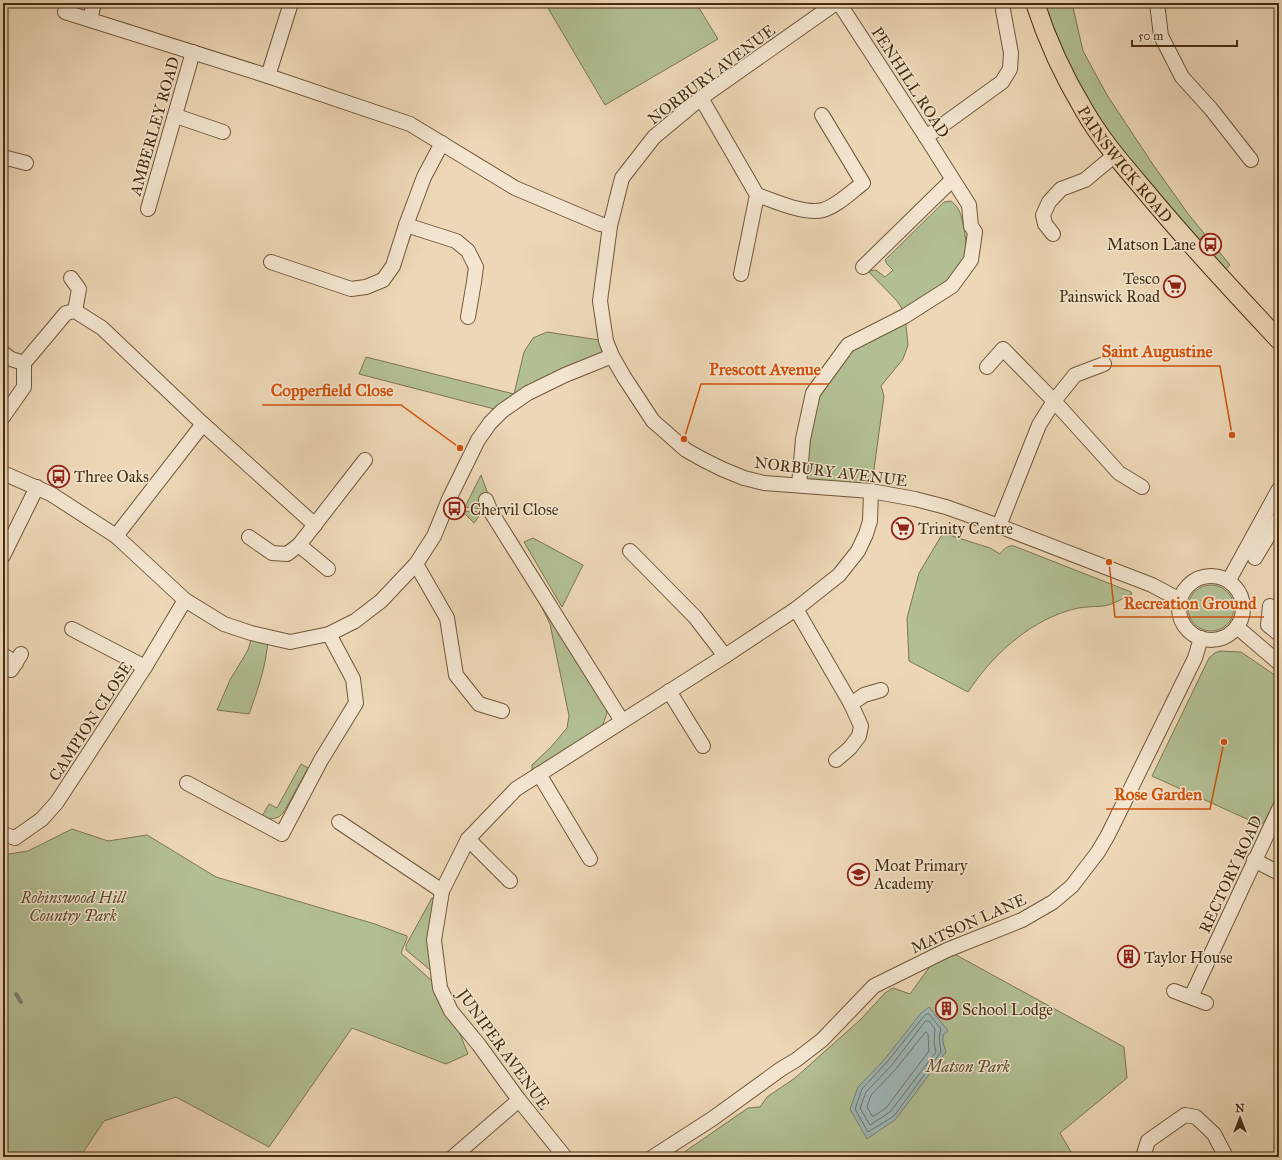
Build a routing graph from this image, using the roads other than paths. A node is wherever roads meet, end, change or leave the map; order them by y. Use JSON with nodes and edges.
{"nodes":[{"id":1,"x":94,"y":3,"type":"edge"},
{"id":2,"x":291,"y":3,"type":"edge"},
{"id":3,"x":836,"y":3,"type":"edge"},
{"id":4,"x":839,"y":3,"type":"edge"},
{"id":5,"x":1035,"y":3,"type":"edge"},
{"id":6,"x":1157,"y":3,"type":"edge"},
{"id":7,"x":1003,"y":10,"type":"dead end"},
{"id":8,"x":65,"y":12,"type":"dead end"},
{"id":9,"x":90,"y":19,"type":"junction"},
{"id":10,"x":193,"y":52,"type":"junction"},
{"id":11,"x":268,"y":76,"type":"junction"},
{"id":12,"x":701,"y":98,"type":"junction"},
{"id":13,"x":822,"y":115,"type":"dead end"},
{"id":14,"x":176,"y":116,"type":"junction"},
{"id":15,"x":223,"y":132,"type":"dead end"},
{"id":16,"x":926,"y":137,"type":"junction"},
{"id":17,"x":442,"y":143,"type":"junction"},
{"id":18,"x":1115,"y":155,"type":"junction"},
{"id":19,"x":3,"y":157,"type":"edge"},
{"id":20,"x":1251,"y":160,"type":"dead end"},
{"id":21,"x":26,"y":163,"type":"dead end"},
{"id":22,"x":952,"y":180,"type":"junction"},
{"id":23,"x":758,"y":195,"type":"junction"},
{"id":24,"x":148,"y":209,"type":"dead end"},
{"id":25,"x":406,"y":225,"type":"junction"},
{"id":26,"x":610,"y":226,"type":"junction"},
{"id":27,"x":1053,"y":234,"type":"dead end"},
{"id":28,"x":271,"y":262,"type":"dead end"},
{"id":29,"x":863,"y":267,"type":"dead end"},
{"id":30,"x":741,"y":274,"type":"dead end"},
{"id":31,"x":72,"y":278,"type":"dead end"},
{"id":32,"x":75,"y":311,"type":"junction"},
{"id":33,"x":468,"y":316,"type":"dead end"},
{"id":34,"x":1279,"y":340,"type":"edge"},
{"id":35,"x":3,"y":352,"type":"edge"},
{"id":36,"x":612,"y":356,"type":"junction"},
{"id":37,"x":24,"y":363,"type":"junction"},
{"id":38,"x":1104,"y":364,"type":"dead end"},
{"id":39,"x":987,"y":368,"type":"dead end"},
{"id":40,"x":1054,"y":401,"type":"junction"},
{"id":41,"x":3,"y":417,"type":"edge"},
{"id":42,"x":203,"y":424,"type":"junction"},
{"id":43,"x":365,"y":460,"type":"dead end"},
{"id":44,"x":3,"y":473,"type":"edge"},
{"id":45,"x":799,"y":485,"type":"junction"},
{"id":46,"x":37,"y":487,"type":"junction"},
{"id":47,"x":1142,"y":487,"type":"dead end"},
{"id":48,"x":1279,"y":489,"type":"edge"},
{"id":49,"x":871,"y":491,"type":"junction"},
{"id":50,"x":486,"y":500,"type":"dead end"},
{"id":51,"x":1272,"y":512,"type":"edge"},
{"id":52,"x":1279,"y":518,"type":"edge"},
{"id":53,"x":315,"y":524,"type":"junction"},
{"id":54,"x":999,"y":526,"type":"junction"},
{"id":55,"x":116,"y":536,"type":"junction"},
{"id":56,"x":248,"y":537,"type":"dead end"},
{"id":57,"x":299,"y":545,"type":"junction"},
{"id":58,"x":630,"y":551,"type":"dead end"},
{"id":59,"x":3,"y":556,"type":"edge"},
{"id":60,"x":1255,"y":558,"type":"dead end"},
{"id":61,"x":416,"y":564,"type":"junction"},
{"id":62,"x":328,"y":569,"type":"dead end"},
{"id":63,"x":1228,"y":580,"type":"junction"},
{"id":64,"x":185,"y":600,"type":"junction"},
{"id":65,"x":1180,"y":600,"type":"junction"},
{"id":66,"x":1270,"y":606,"type":"dead end"},
{"id":67,"x":796,"y":609,"type":"junction"},
{"id":68,"x":1237,"y":627,"type":"junction"},
{"id":69,"x":72,"y":629,"type":"dead end"},
{"id":70,"x":329,"y":634,"type":"junction"},
{"id":71,"x":1279,"y":634,"type":"edge"},
{"id":72,"x":1201,"y":638,"type":"junction"},
{"id":73,"x":3,"y":655,"type":"edge"},
{"id":74,"x":725,"y":656,"type":"junction"},
{"id":75,"x":16,"y":662,"type":"dead end"},
{"id":76,"x":1279,"y":663,"type":"edge"},
{"id":77,"x":145,"y":667,"type":"junction"},
{"id":78,"x":881,"y":690,"type":"dead end"},
{"id":79,"x":669,"y":691,"type":"junction"},
{"id":80,"x":851,"y":704,"type":"junction"},
{"id":81,"x":502,"y":711,"type":"dead end"},
{"id":82,"x":622,"y":721,"type":"junction"},
{"id":83,"x":703,"y":746,"type":"dead end"},
{"id":84,"x":836,"y":760,"type":"dead end"},
{"id":85,"x":539,"y":774,"type":"junction"},
{"id":86,"x":187,"y":784,"type":"dead end"},
{"id":87,"x":1279,"y":809,"type":"edge"},
{"id":88,"x":338,"y":822,"type":"dead end"},
{"id":89,"x":3,"y":834,"type":"edge"},
{"id":90,"x":468,"y":839,"type":"junction"},
{"id":91,"x":590,"y":859,"type":"dead end"},
{"id":92,"x":1254,"y":860,"type":"junction"},
{"id":93,"x":1279,"y":874,"type":"edge"},
{"id":94,"x":510,"y":881,"type":"dead end"},
{"id":95,"x":442,"y":890,"type":"junction"},
{"id":96,"x":1174,"y":991,"type":"dead end"},
{"id":97,"x":1191,"y":997,"type":"junction"},
{"id":98,"x":1206,"y":1003,"type":"dead end"},
{"id":99,"x":519,"y":1100,"type":"junction"},
{"id":100,"x":453,"y":1157,"type":"edge"},
{"id":101,"x":565,"y":1157,"type":"edge"},
{"id":102,"x":653,"y":1157,"type":"edge"},
{"id":103,"x":1143,"y":1157,"type":"edge"},
{"id":104,"x":1226,"y":1157,"type":"edge"}],
"edges":[{"from":1,"to":9,"type":"street"},
{"from":2,"to":11,"type":"street"},
{"from":3,"to":12,"type":"street","name":"NORBURY AVENUE"},
{"from":4,"to":16,"type":"street","name":"PENHILL ROAD"},
{"from":5,"to":18,"type":"main road","name":"PAINSWICK ROAD"},
{"from":6,"to":20,"type":"street"},
{"from":7,"to":16,"type":"street"},
{"from":8,"to":9,"type":"street"},
{"from":9,"to":10,"type":"street"},
{"from":10,"to":11,"type":"street"},
{"from":10,"to":14,"type":"street","name":"AMBERLEY ROAD"},
{"from":11,"to":17,"type":"street"},
{"from":12,"to":23,"type":"street"},
{"from":12,"to":26,"type":"street","name":"NORBURY AVENUE"},
{"from":13,"to":23,"type":"street"},
{"from":14,"to":15,"type":"street"},
{"from":14,"to":24,"type":"street","name":"AMBERLEY ROAD"},
{"from":16,"to":22,"type":"street","name":"PENHILL ROAD"},
{"from":17,"to":25,"type":"street"},
{"from":17,"to":26,"type":"street"},
{"from":18,"to":27,"type":"street"},
{"from":18,"to":34,"type":"main road","name":"PAINSWICK ROAD"},
{"from":19,"to":21,"type":"street"},
{"from":22,"to":29,"type":"street"},
{"from":22,"to":45,"type":"street","name":"PENHILL ROAD"},
{"from":23,"to":30,"type":"street"},
{"from":25,"to":28,"type":"street"},
{"from":25,"to":33,"type":"street"},
{"from":26,"to":36,"type":"street","name":"NORBURY AVENUE"},
{"from":31,"to":32,"type":"street"},
{"from":32,"to":37,"type":"street"},
{"from":32,"to":42,"type":"street"},
{"from":35,"to":37,"type":"street"},
{"from":36,"to":45,"type":"street","name":"NORBURY AVENUE"},
{"from":36,"to":61,"type":"street"},
{"from":37,"to":41,"type":"street"},
{"from":38,"to":40,"type":"street"},
{"from":39,"to":40,"type":"street"},
{"from":40,"to":47,"type":"street"},
{"from":40,"to":54,"type":"street"},
{"from":42,"to":53,"type":"street"},
{"from":42,"to":55,"type":"street"},
{"from":43,"to":53,"type":"street"},
{"from":44,"to":46,"type":"street"},
{"from":45,"to":49,"type":"street","name":"NORBURY AVENUE"},
{"from":46,"to":55,"type":"street"},
{"from":46,"to":59,"type":"street"},
{"from":48,"to":51,"type":"street"},
{"from":49,"to":54,"type":"street","name":"NORBURY AVENUE"},
{"from":49,"to":67,"type":"street","name":"JUNIPER AVENUE"},
{"from":50,"to":82,"type":"street"},
{"from":51,"to":63,"type":"street"},
{"from":52,"to":60,"type":"street"},
{"from":53,"to":57,"type":"street"},
{"from":54,"to":65,"type":"street","name":"NORBURY AVENUE"},
{"from":55,"to":64,"type":"street"},
{"from":56,"to":57,"type":"street"},
{"from":57,"to":62,"type":"street"},
{"from":58,"to":74,"type":"street"},
{"from":61,"to":70,"type":"street"},
{"from":61,"to":81,"type":"street"},
{"from":63,"to":65,"type":"street"},
{"from":63,"to":68,"type":"street"},
{"from":64,"to":70,"type":"street"},
{"from":64,"to":77,"type":"street","name":"CAMPION CLOSE"},
{"from":65,"to":72,"type":"street"},
{"from":66,"to":71,"type":"street"},
{"from":67,"to":74,"type":"street","name":"JUNIPER AVENUE"},
{"from":67,"to":80,"type":"street"},
{"from":68,"to":72,"type":"street"},
{"from":68,"to":76,"type":"street"},
{"from":69,"to":77,"type":"street"},
{"from":70,"to":86,"type":"street"},
{"from":72,"to":102,"type":"street","name":"MATSON LANE"},
{"from":73,"to":75,"type":"street"},
{"from":74,"to":79,"type":"street","name":"JUNIPER AVENUE"},
{"from":77,"to":89,"type":"street","name":"CAMPION CLOSE"},
{"from":78,"to":80,"type":"street"},
{"from":79,"to":82,"type":"street","name":"JUNIPER AVENUE"},
{"from":79,"to":83,"type":"street"},
{"from":80,"to":84,"type":"street"},
{"from":82,"to":85,"type":"street","name":"JUNIPER AVENUE"},
{"from":85,"to":90,"type":"street","name":"JUNIPER AVENUE"},
{"from":85,"to":91,"type":"street"},
{"from":87,"to":92,"type":"street","name":"RECTORY ROAD"},
{"from":88,"to":95,"type":"street"},
{"from":90,"to":94,"type":"street"},
{"from":90,"to":95,"type":"street","name":"JUNIPER AVENUE"},
{"from":92,"to":93,"type":"street"},
{"from":92,"to":97,"type":"street","name":"RECTORY ROAD"},
{"from":95,"to":99,"type":"street","name":"JUNIPER AVENUE"},
{"from":96,"to":97,"type":"street"},
{"from":97,"to":98,"type":"street"},
{"from":99,"to":100,"type":"street"},
{"from":99,"to":101,"type":"street","name":"JUNIPER AVENUE"},
{"from":103,"to":104,"type":"street"}]}
